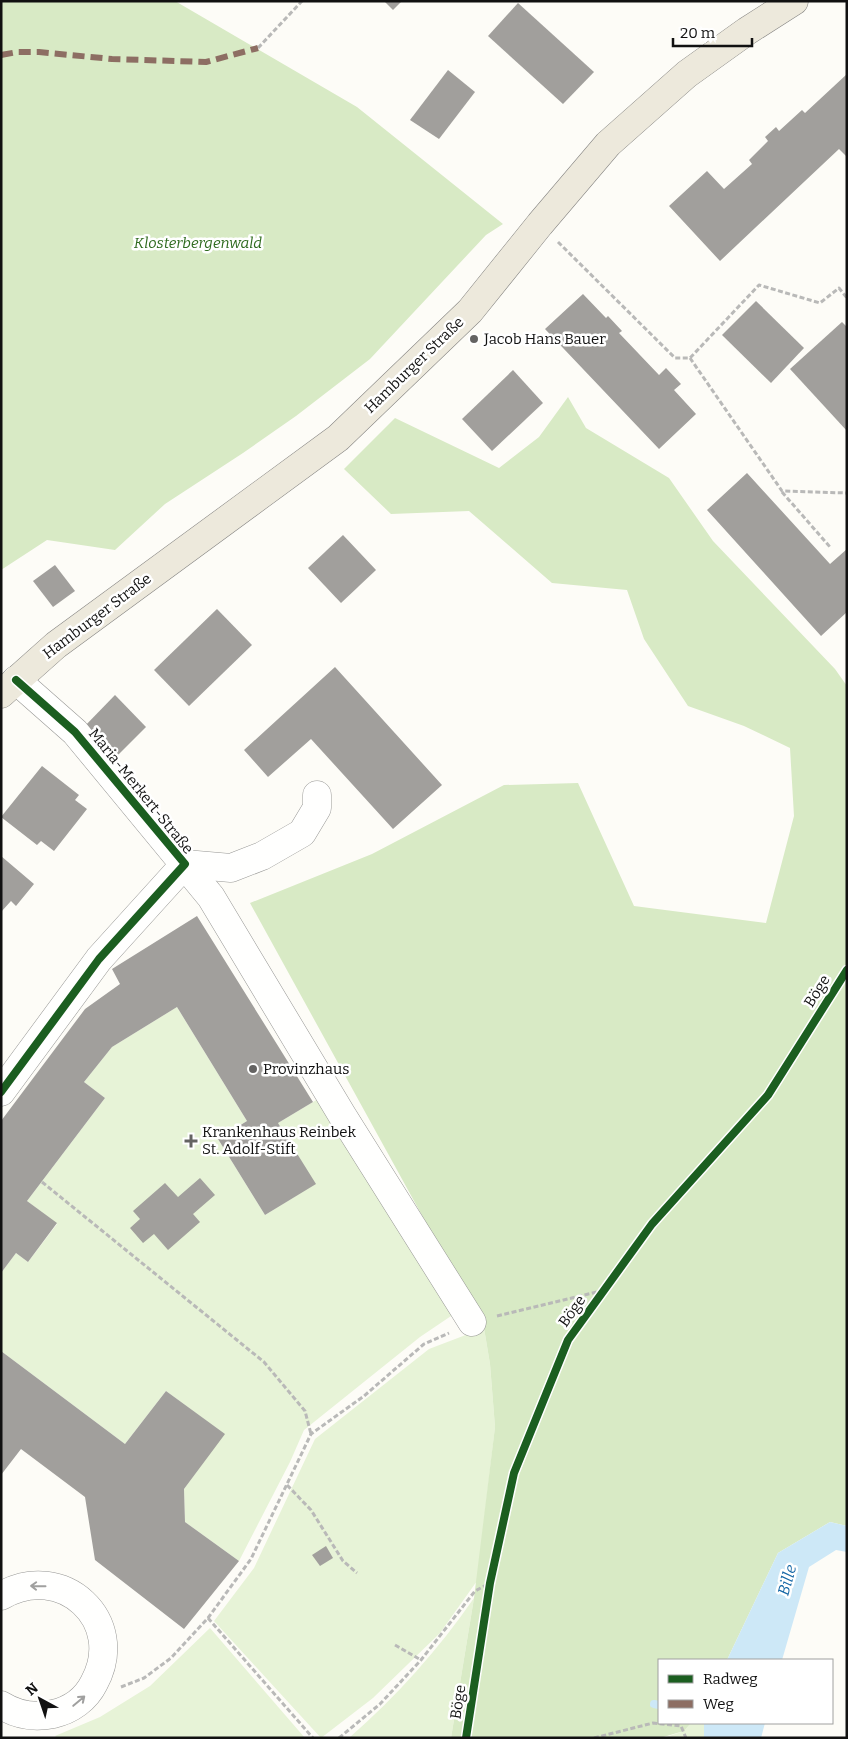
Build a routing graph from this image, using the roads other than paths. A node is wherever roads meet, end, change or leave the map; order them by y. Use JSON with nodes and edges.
{"nodes":[{"id":1,"x":794,"y":1,"type":"edge"},
{"id":2,"x":9,"y":687,"type":"edge"},
{"id":3,"x":317,"y":795,"type":"dead end"},
{"id":4,"x":185,"y":864,"type":"junction"},
{"id":5,"x":1,"y":1092,"type":"edge"},
{"id":6,"x":472,"y":1322,"type":"road end"},
{"id":7,"x":1,"y":1596,"type":"edge"},
{"id":8,"x":1,"y":1705,"type":"edge"}],
"edges":[{"from":1,"to":2,"type":"main road","name":"Hamburger Straße"},
{"from":2,"to":4,"type":"street","name":"Maria-Merkert-Straße"},
{"from":3,"to":4,"type":"street"},
{"from":4,"to":5,"type":"street","name":"Maria-Merkert-Straße"},
{"from":4,"to":6,"type":"street"},
{"from":8,"to":7,"type":"street","one_way":true}]}
